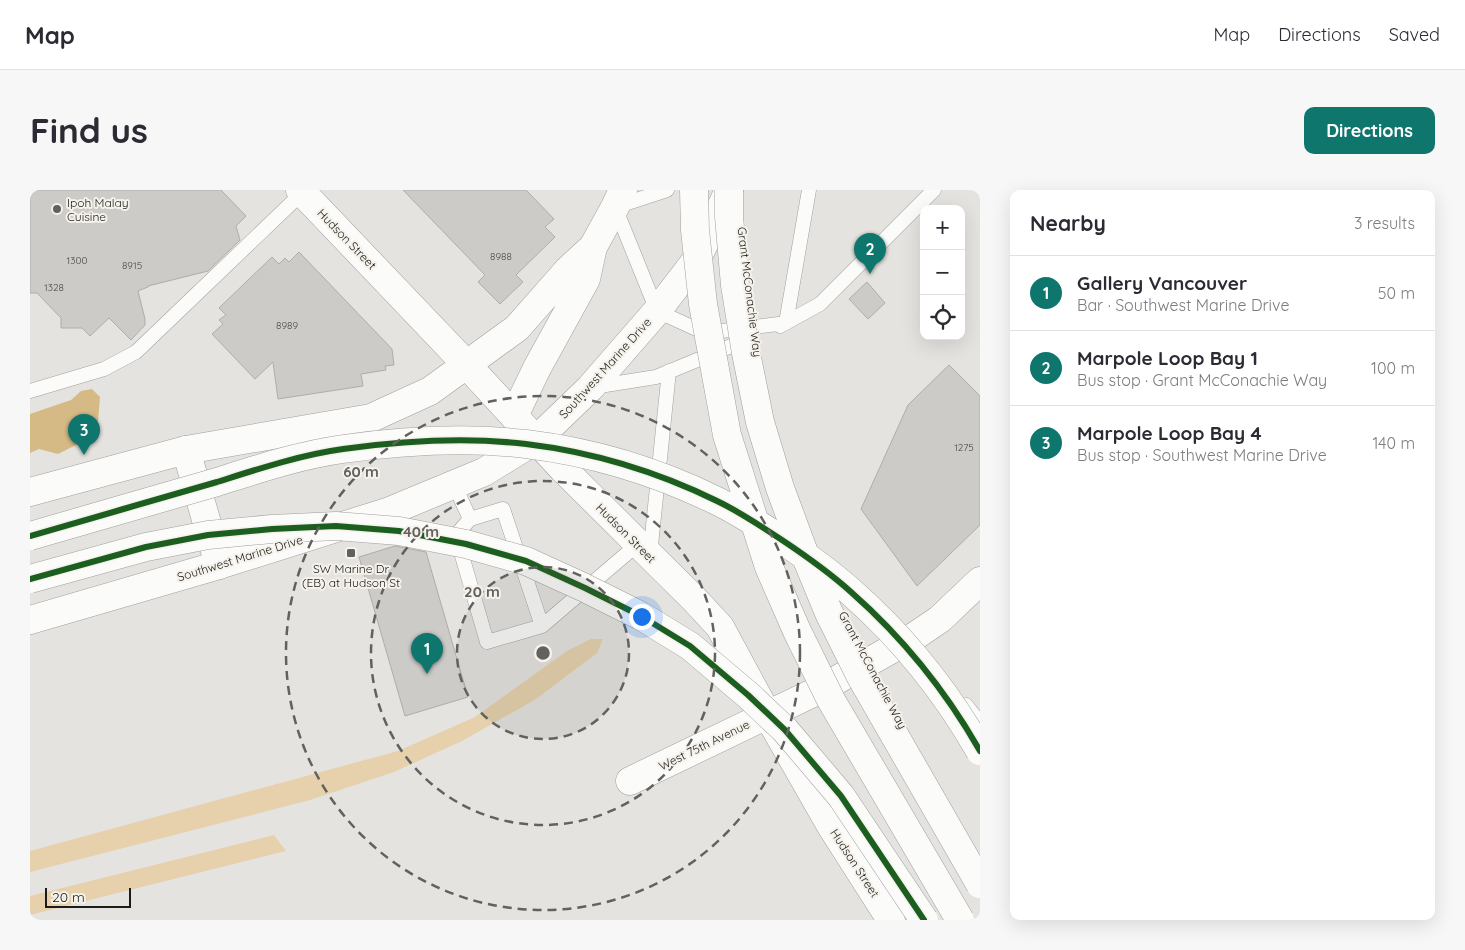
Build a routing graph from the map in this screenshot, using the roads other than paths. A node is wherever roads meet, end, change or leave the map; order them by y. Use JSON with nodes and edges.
{"nodes":[{"id":1,"x":667,"y":190,"type":"edge"},
{"id":2,"x":694,"y":190,"type":"edge"},
{"id":3,"x":729,"y":190,"type":"edge"},
{"id":4,"x":809,"y":190,"type":"edge"},
{"id":5,"x":302,"y":191,"type":"edge"},
{"id":6,"x":932,"y":191,"type":"edge"},
{"id":7,"x":619,"y":198,"type":"edge"},
{"id":8,"x":593,"y":247,"type":"junction"},
{"id":9,"x":657,"y":311,"type":"junction"},
{"id":10,"x":786,"y":323,"type":"junction"},
{"id":11,"x":466,"y":364,"type":"junction"},
{"id":12,"x":669,"y":371,"type":"junction"},
{"id":13,"x":590,"y":388,"type":"junction"},
{"id":14,"x":30,"y":392,"type":"edge"},
{"id":15,"x":514,"y":416,"type":"junction"},
{"id":16,"x":536,"y":440,"type":"junction"},
{"id":17,"x":186,"y":450,"type":"junction"},
{"id":18,"x":454,"y":484,"type":"junction"},
{"id":19,"x":30,"y":492,"type":"edge"},
{"id":20,"x":470,"y":519,"type":"junction"},
{"id":21,"x":30,"y":536,"type":"edge"},
{"id":22,"x":644,"y":550,"type":"junction"},
{"id":23,"x":219,"y":565,"type":"junction"},
{"id":24,"x":30,"y":578,"type":"edge"},
{"id":25,"x":980,"y":581,"type":"edge"},
{"id":26,"x":30,"y":620,"type":"edge"},
{"id":27,"x":542,"y":626,"type":"junction"},
{"id":28,"x":921,"y":644,"type":"junction"},
{"id":29,"x":767,"y":714,"type":"junction"},
{"id":30,"x":980,"y":724,"type":"edge"},
{"id":31,"x":980,"y":751,"type":"edge"},
{"id":32,"x":630,"y":781,"type":"dead end"},
{"id":33,"x":980,"y":884,"type":"edge"},
{"id":34,"x":891,"y":920,"type":"edge"},
{"id":35,"x":924,"y":920,"type":"edge"},
{"id":36,"x":960,"y":920,"type":"edge"}],
"edges":[{"from":1,"to":7,"type":"lane"},
{"from":2,"to":36,"type":"main road","bridge":true},
{"from":3,"to":9,"type":"main road","name":"Southwest Marine Drive"},
{"from":3,"to":33,"type":"main road","name":"Grant McConachie Way","bridge":true},
{"from":4,"to":10,"type":"lane"},
{"from":5,"to":11,"type":"main road","name":"Hudson Street"},
{"from":5,"to":14,"type":"lane"},
{"from":6,"to":10,"type":"lane"},
{"from":7,"to":8,"type":"main road"},
{"from":7,"to":9,"type":"lane"},
{"from":8,"to":11,"type":"main road"},
{"from":8,"to":15,"type":"main road"},
{"from":9,"to":10,"type":"lane"},
{"from":9,"to":13,"type":"main road","name":"Southwest Marine Drive"},
{"from":10,"to":12,"type":"lane"},
{"from":11,"to":15,"type":"main road","name":"Hudson Street"},
{"from":11,"to":17,"type":"main road"},
{"from":12,"to":13,"type":"lane"},
{"from":12,"to":22,"type":"lane"},
{"from":13,"to":16,"type":"main road","name":"Southwest Marine Drive"},
{"from":15,"to":16,"type":"main road","name":"Hudson Street"},
{"from":16,"to":18,"type":"main road","name":"Southwest Marine Drive"},
{"from":16,"to":22,"type":"main road","name":"Hudson Street"},
{"from":17,"to":19,"type":"main road"},
{"from":17,"to":23,"type":"main road"},
{"from":18,"to":20,"type":"lane"},
{"from":18,"to":23,"type":"main road","name":"Southwest Marine Drive"},
{"from":20,"to":27,"type":"lane"},
{"from":20,"to":27,"type":"lane"},
{"from":21,"to":31,"type":"main road","bridge":true},
{"from":22,"to":27,"type":"lane"},
{"from":22,"to":29,"type":"main road","name":"Hudson Street"},
{"from":23,"to":26,"type":"main road","name":"Southwest Marine Drive"},
{"from":24,"to":35,"type":"main road","bridge":true},
{"from":25,"to":28,"type":"main road","name":"West 75th Avenue"},
{"from":28,"to":29,"type":"main road","name":"West 75th Avenue"},
{"from":28,"to":30,"type":"lane"},
{"from":29,"to":32,"type":"main road","name":"West 75th Avenue"},
{"from":29,"to":34,"type":"main road","name":"Hudson Street"}]}
